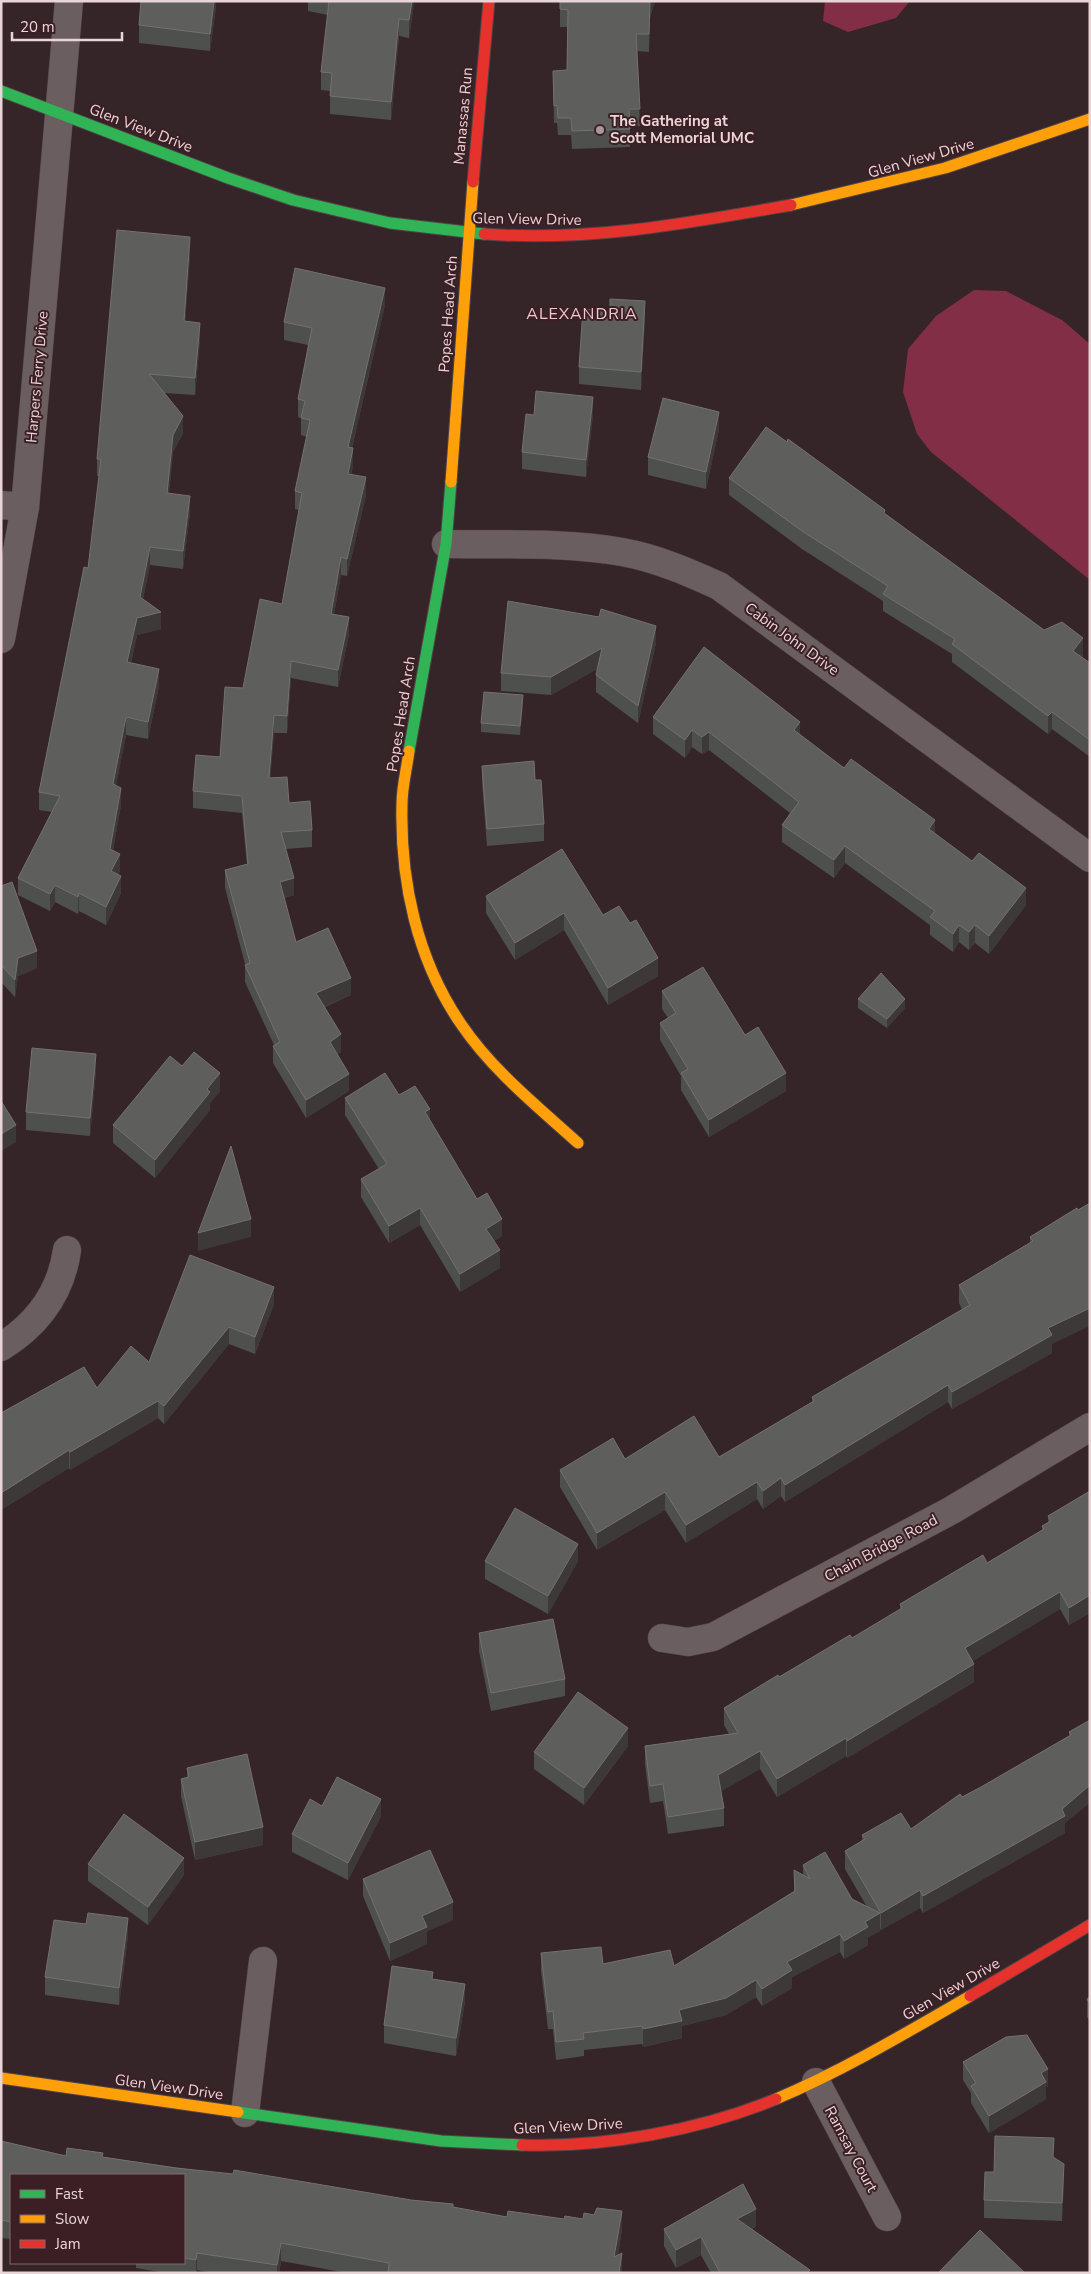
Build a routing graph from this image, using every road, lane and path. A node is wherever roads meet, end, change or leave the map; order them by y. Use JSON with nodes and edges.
{"nodes":[{"id":1,"x":69,"y":1,"type":"edge"},
{"id":2,"x":489,"y":1,"type":"edge"},
{"id":3,"x":1,"y":91,"type":"edge"},
{"id":4,"x":60,"y":113,"type":"junction"},
{"id":5,"x":1090,"y":119,"type":"edge"},
{"id":6,"x":469,"y":233,"type":"junction"},
{"id":7,"x":13,"y":506,"type":"edge"},
{"id":8,"x":446,"y":544,"type":"junction"},
{"id":9,"x":1,"y":639,"type":"edge"},
{"id":10,"x":1090,"y":858,"type":"edge"},
{"id":11,"x":578,"y":1143,"type":"dead end"},
{"id":12,"x":67,"y":1250,"type":"dead end"},
{"id":13,"x":1,"y":1347,"type":"edge"},
{"id":14,"x":1090,"y":1427,"type":"edge"},
{"id":15,"x":662,"y":1638,"type":"dead end"},
{"id":16,"x":1090,"y":1925,"type":"edge"},
{"id":17,"x":263,"y":1961,"type":"dead end"},
{"id":18,"x":1,"y":2078,"type":"edge"},
{"id":19,"x":816,"y":2082,"type":"junction"},
{"id":20,"x":245,"y":2113,"type":"junction"},
{"id":21,"x":887,"y":2217,"type":"dead end"}],
"edges":[{"from":1,"to":4,"type":"street","name":"Harpers Ferry Drive"},
{"from":2,"to":6,"type":"street","name":"Manassas Run"},
{"from":3,"to":4,"type":"street","name":"Glen View Drive"},
{"from":4,"to":6,"type":"street","name":"Glen View Drive"},
{"from":4,"to":7,"type":"street","name":"Harpers Ferry Drive"},
{"from":5,"to":6,"type":"street","name":"Glen View Drive"},
{"from":6,"to":8,"type":"street","name":"Popes Head Arch"},
{"from":7,"to":9,"type":"street","name":"Harpers Ferry Drive"},
{"from":8,"to":10,"type":"street","name":"Cabin John Drive"},
{"from":8,"to":11,"type":"street","name":"Popes Head Arch"},
{"from":12,"to":13,"type":"street"},
{"from":14,"to":15,"type":"street","name":"Chain Bridge Road"},
{"from":16,"to":19,"type":"street","name":"Glen View Drive"},
{"from":17,"to":20,"type":"street"},
{"from":18,"to":20,"type":"street","name":"Glen View Drive"},
{"from":19,"to":20,"type":"street","name":"Glen View Drive"},
{"from":19,"to":21,"type":"street","name":"Ramsay Court"}]}
